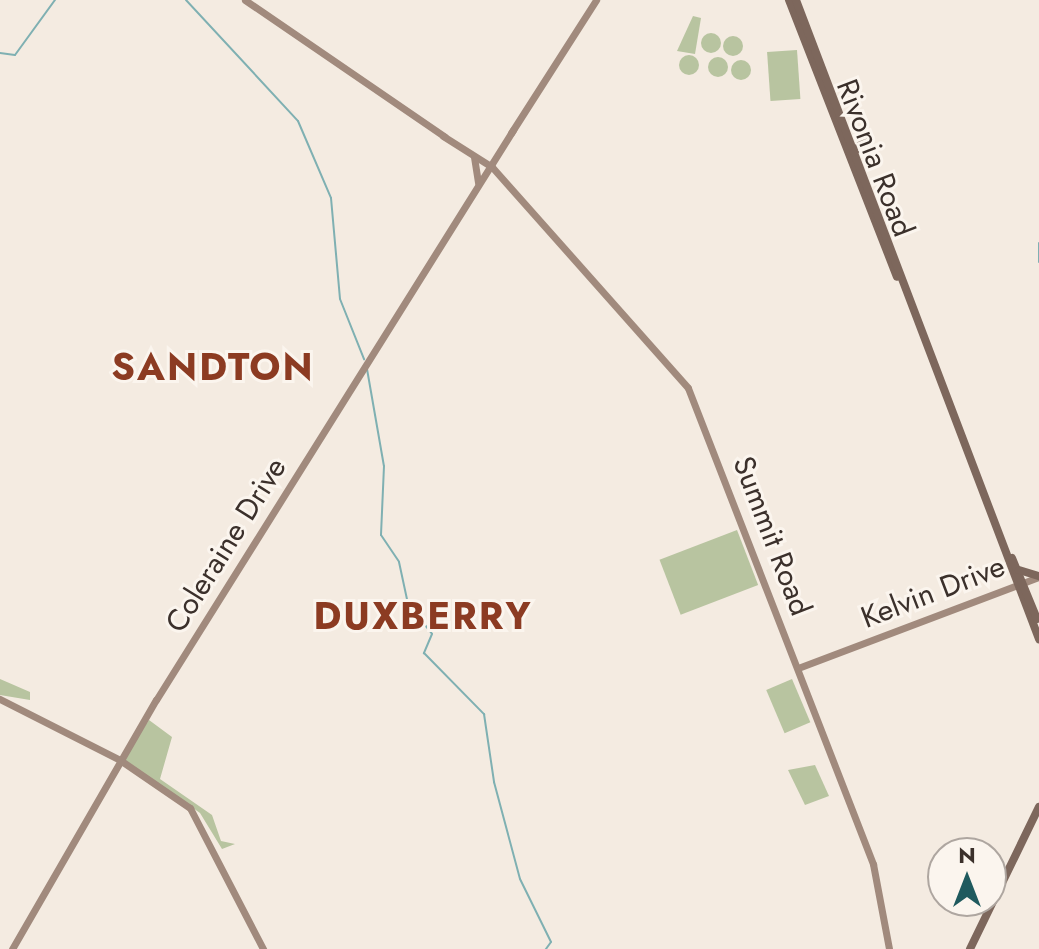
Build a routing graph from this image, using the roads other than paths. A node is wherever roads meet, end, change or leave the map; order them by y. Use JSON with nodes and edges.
{"nodes":[{"id":1,"x":245,"y":0,"type":"edge"},
{"id":2,"x":596,"y":0,"type":"edge"},
{"id":3,"x":789,"y":0,"type":"edge"},
{"id":4,"x":796,"y":0,"type":"edge"},
{"id":5,"x":443,"y":136,"type":"junction"},
{"id":6,"x":866,"y":139,"type":"dead end"},
{"id":7,"x":837,"y":149,"type":"dead end"},
{"id":8,"x":854,"y":152,"type":"junction"},
{"id":9,"x":474,"y":157,"type":"junction"},
{"id":10,"x":490,"y":168,"type":"junction"},
{"id":11,"x":856,"y":176,"type":"junction"},
{"id":12,"x":477,"y":189,"type":"junction"},
{"id":13,"x":867,"y":205,"type":"junction"},
{"id":14,"x":858,"y":219,"type":"dead end"},
{"id":15,"x":895,"y":224,"type":"dead end"},
{"id":16,"x":887,"y":237,"type":"junction"},
{"id":17,"x":923,"y":331,"type":"junction"},
{"id":18,"x":994,"y":517,"type":"junction"},
{"id":19,"x":1014,"y":562,"type":"junction"},
{"id":20,"x":1039,"y":576,"type":"edge"},
{"id":21,"x":1019,"y":584,"type":"junction"},
{"id":22,"x":1039,"y":626,"type":"edge"},
{"id":23,"x":1039,"y":639,"type":"edge"},
{"id":24,"x":798,"y":668,"type":"junction"},
{"id":25,"x":0,"y":699,"type":"edge"},
{"id":26,"x":119,"y":762,"type":"junction"},
{"id":27,"x":1039,"y":807,"type":"edge"},
{"id":28,"x":1039,"y":815,"type":"edge"},
{"id":29,"x":12,"y":949,"type":"edge"},
{"id":30,"x":263,"y":949,"type":"edge"},
{"id":31,"x":889,"y":949,"type":"edge"},
{"id":32,"x":972,"y":949,"type":"edge"}],
"edges":[{"from":1,"to":5,"type":"main road"},
{"from":2,"to":10,"type":"main road","name":"Coleraine Drive"},
{"from":3,"to":11,"type":"main road","name":"Rivonia Road"},
{"from":4,"to":8,"type":"main road","name":"Rivonia Road"},
{"from":5,"to":9,"type":"main road"},
{"from":5,"to":10,"type":"main road"},
{"from":6,"to":8,"type":"main road"},
{"from":7,"to":11,"type":"main road"},
{"from":8,"to":16,"type":"main road","name":"Rivonia Road"},
{"from":9,"to":10,"type":"main road"},
{"from":9,"to":12,"type":"main road"},
{"from":10,"to":12,"type":"main road","name":"Coleraine Drive"},
{"from":10,"to":24,"type":"main road","name":"Summit Road"},
{"from":11,"to":13,"type":"main road","name":"Rivonia Road"},
{"from":12,"to":26,"type":"main road","name":"Coleraine Drive"},
{"from":13,"to":14,"type":"main road"},
{"from":13,"to":17,"type":"main road","name":"Rivonia Road"},
{"from":15,"to":16,"type":"main road"},
{"from":16,"to":17,"type":"main road","name":"Rivonia Road"},
{"from":17,"to":18,"type":"main road","name":"Rivonia Road"},
{"from":18,"to":19,"type":"main road","name":"Rivonia Road"},
{"from":18,"to":21,"type":"main road","name":"Rivonia Road"},
{"from":19,"to":20,"type":"main road"},
{"from":19,"to":21,"type":"main road","name":"Rivonia Road"},
{"from":20,"to":21,"type":"main road","name":"Kelvin Drive"},
{"from":21,"to":22,"type":"main road","name":"Rivonia Road"},
{"from":21,"to":23,"type":"main road","name":"Rivonia Road"},
{"from":21,"to":24,"type":"main road","name":"Kelvin Drive"},
{"from":24,"to":31,"type":"main road","name":"Summit Road"},
{"from":25,"to":26,"type":"main road"},
{"from":26,"to":29,"type":"main road","name":"Coleraine Drive"},
{"from":26,"to":30,"type":"main road"},
{"from":27,"to":32,"type":"main road"},
{"from":28,"to":32,"type":"main road"}]}
